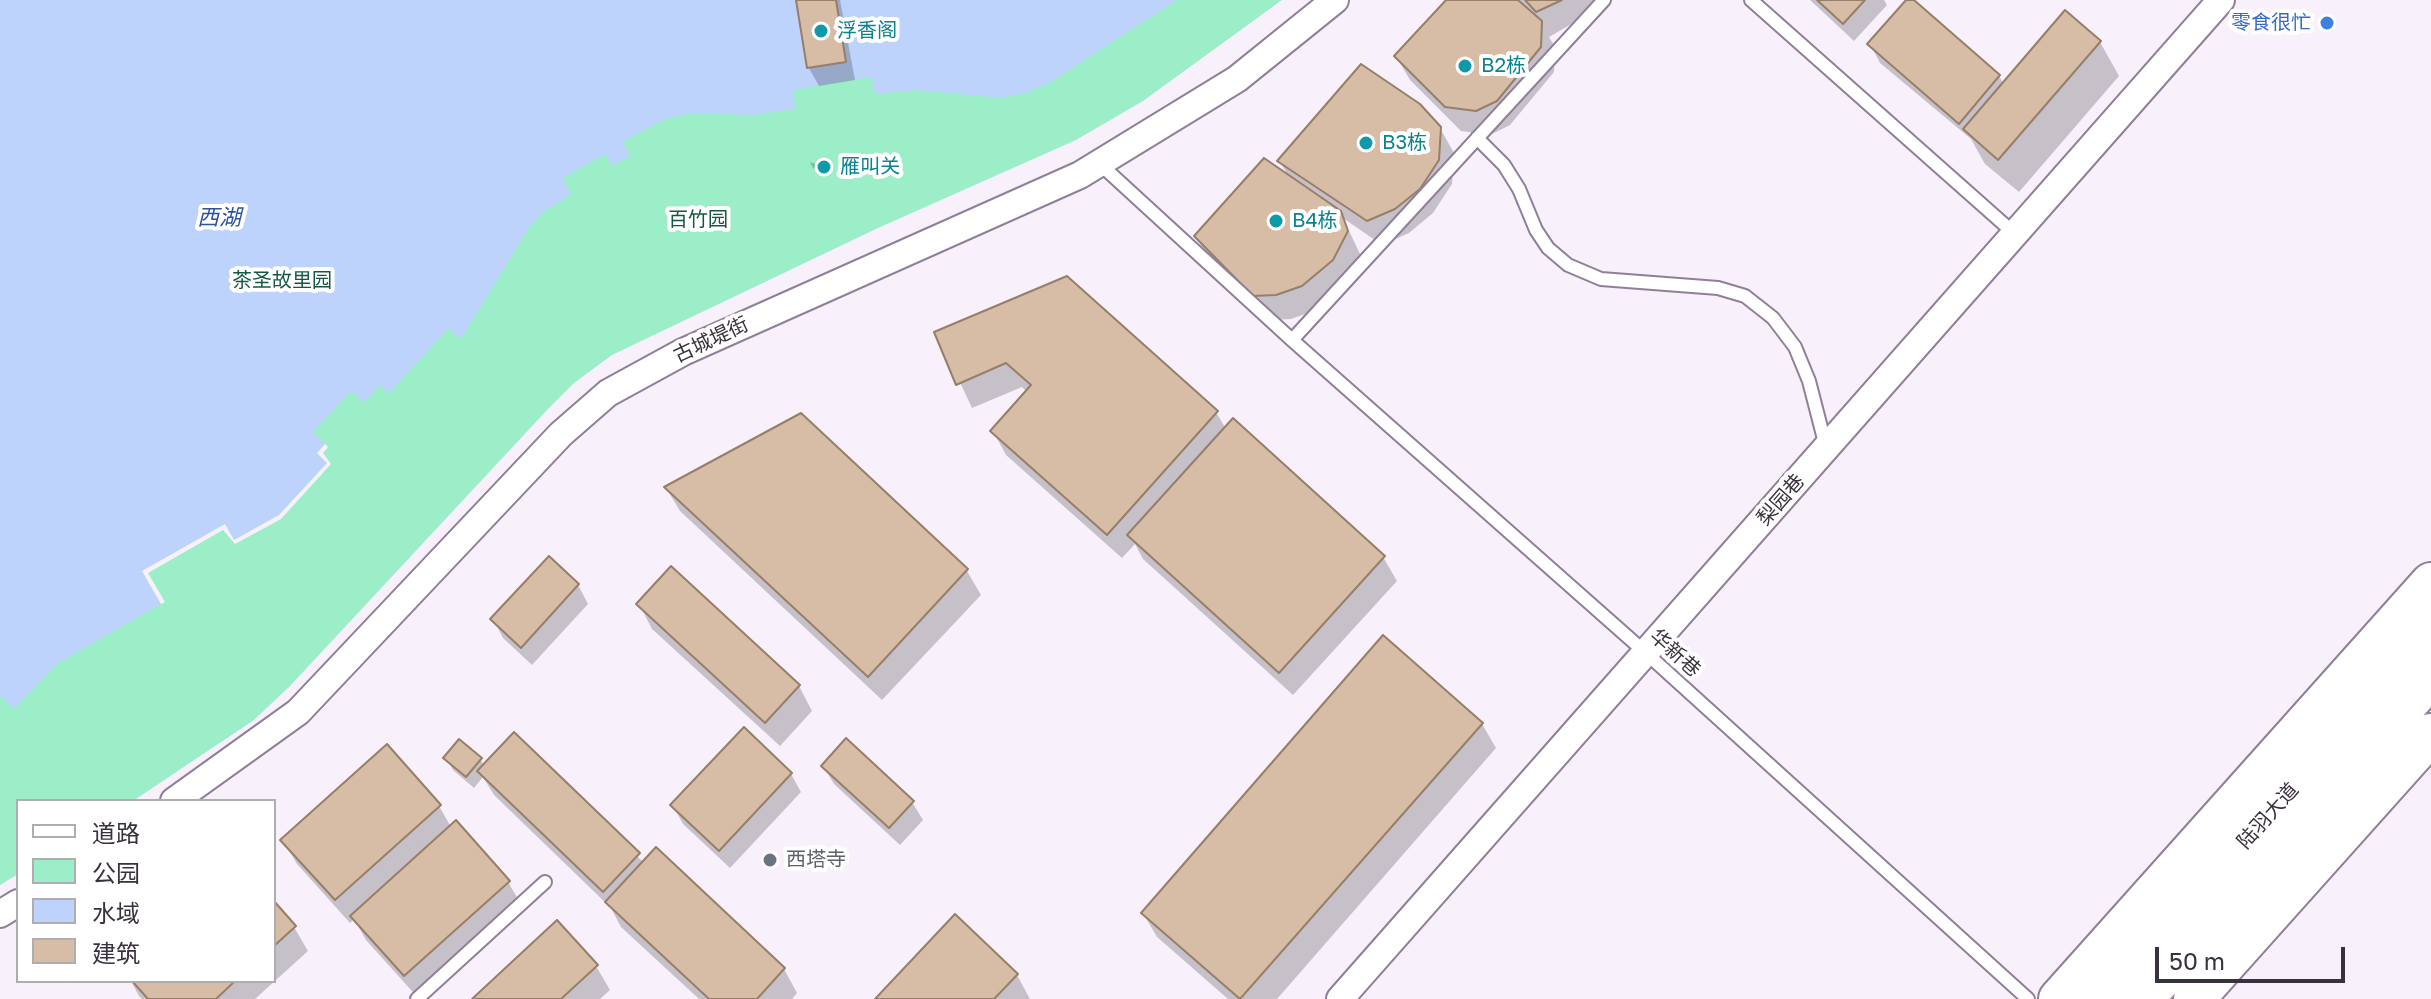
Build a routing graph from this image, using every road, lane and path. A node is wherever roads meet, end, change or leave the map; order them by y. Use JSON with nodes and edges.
{"nodes":[{"id":1,"x":1335,"y":0,"type":"edge"},
{"id":2,"x":1604,"y":0,"type":"edge"},
{"id":3,"x":1751,"y":0,"type":"edge"},
{"id":4,"x":2221,"y":0,"type":"edge"},
{"id":5,"x":1477,"y":138,"type":"junction"},
{"id":6,"x":1100,"y":164,"type":"junction"},
{"id":7,"x":2015,"y":234,"type":"junction"},
{"id":8,"x":1292,"y":340,"type":"junction"},
{"id":9,"x":1826,"y":448,"type":"junction"},
{"id":10,"x":2431,"y":583,"type":"edge"},
{"id":11,"x":2431,"y":632,"type":"edge"},
{"id":12,"x":1646,"y":653,"type":"junction"},
{"id":13,"x":2431,"y":677,"type":"edge"},
{"id":14,"x":2431,"y":734,"type":"edge"},
{"id":15,"x":177,"y":799,"type":"edge"},
{"id":16,"x":545,"y":882,"type":"dead end"},
{"id":17,"x":417,"y":999,"type":"edge"},
{"id":18,"x":1340,"y":999,"type":"edge"},
{"id":19,"x":2028,"y":999,"type":"edge"},
{"id":20,"x":2059,"y":999,"type":"edge"},
{"id":21,"x":2106,"y":999,"type":"edge"},
{"id":22,"x":2143,"y":999,"type":"edge"},
{"id":23,"x":2194,"y":999,"type":"edge"}],
"edges":[{"from":1,"to":6,"type":"street","name":"古城堤街"},
{"from":2,"to":5,"type":"lane"},
{"from":3,"to":7,"type":"lane"},
{"from":4,"to":7,"type":"street","name":"梨园巷"},
{"from":5,"to":8,"type":"lane"},
{"from":5,"to":9,"type":"lane"},
{"from":6,"to":8,"type":"lane","name":"华新巷"},
{"from":6,"to":15,"type":"street","name":"古城堤街"},
{"from":7,"to":9,"type":"street","name":"梨园巷"},
{"from":8,"to":12,"type":"lane","name":"华新巷"},
{"from":9,"to":12,"type":"street","name":"梨园巷"},
{"from":10,"to":20,"type":"main road"},
{"from":11,"to":21,"type":"main road","name":"陆羽大道"},
{"from":12,"to":18,"type":"street","name":"梨园巷"},
{"from":12,"to":19,"type":"lane","name":"华新巷"},
{"from":13,"to":22,"type":"main road","name":"陆羽大道"},
{"from":14,"to":23,"type":"main road"},
{"from":16,"to":17,"type":"lane"}]}
